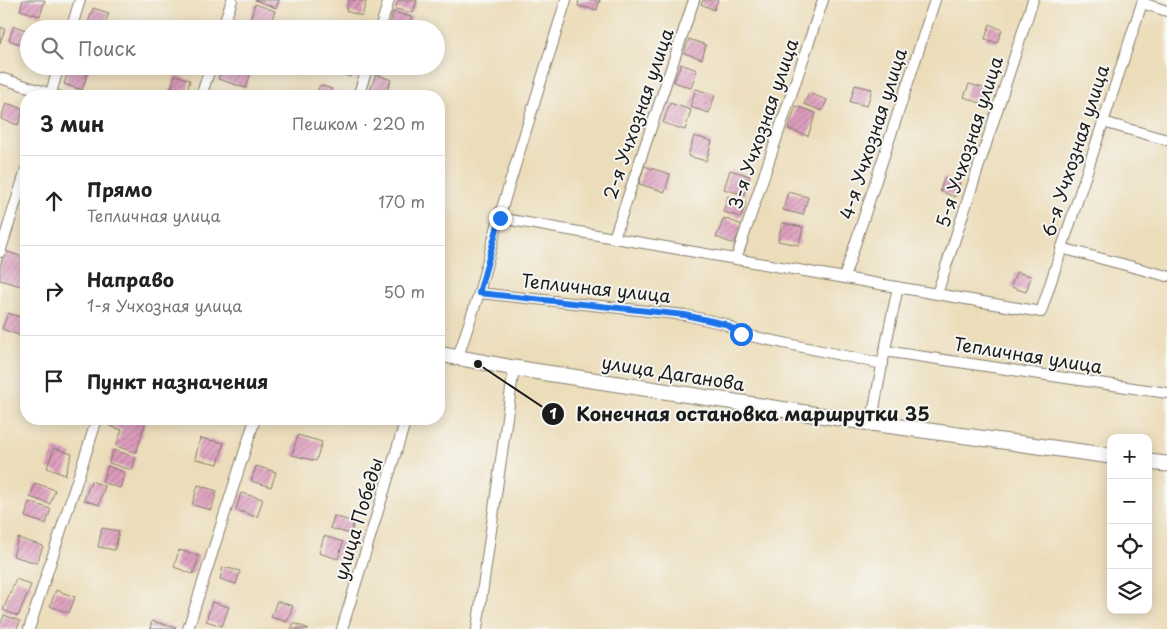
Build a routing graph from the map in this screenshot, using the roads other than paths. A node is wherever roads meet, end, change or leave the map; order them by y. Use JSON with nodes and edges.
{"nodes":[{"id":1,"x":80,"y":0,"type":"edge"},
{"id":2,"x":232,"y":0,"type":"edge"},
{"id":3,"x":389,"y":0,"type":"edge"},
{"id":4,"x":566,"y":0,"type":"edge"},
{"id":5,"x":694,"y":0,"type":"edge"},
{"id":6,"x":823,"y":0,"type":"edge"},
{"id":7,"x":935,"y":0,"type":"edge"},
{"id":8,"x":1033,"y":0,"type":"edge"},
{"id":9,"x":1142,"y":2,"type":"edge"},
{"id":10,"x":1167,"y":11,"type":"edge"},
{"id":11,"x":74,"y":20,"type":"edge"},
{"id":12,"x":225,"y":20,"type":"edge"},
{"id":13,"x":383,"y":20,"type":"edge"},
{"id":14,"x":57,"y":75,"type":"edge"},
{"id":15,"x":208,"y":75,"type":"edge"},
{"id":16,"x":365,"y":75,"type":"edge"},
{"id":17,"x":0,"y":78,"type":"edge"},
{"id":18,"x":37,"y":90,"type":"edge"},
{"id":19,"x":54,"y":90,"type":"edge"},
{"id":20,"x":203,"y":90,"type":"edge"},
{"id":21,"x":360,"y":90,"type":"edge"},
{"id":22,"x":1103,"y":122,"type":"junction"},
{"id":23,"x":1167,"y":140,"type":"edge"},
{"id":24,"x":20,"y":189,"type":"edge"},
{"id":25,"x":500,"y":218,"type":"junction"},
{"id":26,"x":614,"y":238,"type":"junction"},
{"id":27,"x":1061,"y":248,"type":"junction"},
{"id":28,"x":0,"y":252,"type":"edge"},
{"id":29,"x":736,"y":259,"type":"junction"},
{"id":30,"x":1167,"y":276,"type":"edge"},
{"id":31,"x":844,"y":278,"type":"junction"},
{"id":32,"x":898,"y":287,"type":"junction"},
{"id":33,"x":479,"y":293,"type":"junction"},
{"id":34,"x":938,"y":294,"type":"junction"},
{"id":35,"x":884,"y":351,"type":"junction"},
{"id":36,"x":445,"y":356,"type":"edge"},
{"id":37,"x":458,"y":359,"type":"junction"},
{"id":38,"x":883,"y":364,"type":"junction"},
{"id":39,"x":514,"y":369,"type":"junction"},
{"id":40,"x":1167,"y":393,"type":"edge"},
{"id":41,"x":871,"y":424,"type":"junction"},
{"id":42,"x":95,"y":425,"type":"edge"},
{"id":43,"x":253,"y":425,"type":"edge"},
{"id":44,"x":404,"y":425,"type":"edge"},
{"id":45,"x":1107,"y":457,"type":"edge"},
{"id":46,"x":1152,"y":464,"type":"edge"},
{"id":47,"x":1167,"y":466,"type":"edge"},
{"id":48,"x":29,"y":629,"type":"edge"},
{"id":49,"x":188,"y":629,"type":"edge"},
{"id":50,"x":342,"y":629,"type":"edge"},
{"id":51,"x":477,"y":629,"type":"edge"}],
"edges":[{"from":1,"to":11,"type":"street"},
{"from":2,"to":12,"type":"street"},
{"from":3,"to":13,"type":"street"},
{"from":4,"to":25,"type":"street"},
{"from":5,"to":26,"type":"street","name":"2-я Учхозная улица"},
{"from":6,"to":29,"type":"street","name":"3-я Учхозная улица"},
{"from":7,"to":31,"type":"street","name":"4-я Учхозная улица"},
{"from":8,"to":34,"type":"street","name":"5-я Учхозная улица"},
{"from":9,"to":10,"type":"street"},
{"from":9,"to":22,"type":"street","name":"6-я Учхозная улица"},
{"from":14,"to":19,"type":"street"},
{"from":15,"to":20,"type":"street"},
{"from":16,"to":21,"type":"street"},
{"from":17,"to":18,"type":"street"},
{"from":22,"to":23,"type":"street"},
{"from":22,"to":27,"type":"street","name":"6-я Учхозная улица"},
{"from":24,"to":28,"type":"street"},
{"from":25,"to":26,"type":"street"},
{"from":25,"to":33,"type":"street"},
{"from":26,"to":29,"type":"street"},
{"from":27,"to":30,"type":"street"},
{"from":27,"to":34,"type":"street","name":"6-я Учхозная улица"},
{"from":29,"to":31,"type":"street"},
{"from":31,"to":32,"type":"street"},
{"from":32,"to":34,"type":"street"},
{"from":32,"to":35,"type":"street"},
{"from":33,"to":37,"type":"street"},
{"from":33,"to":38,"type":"street","name":"Тепличная улица"},
{"from":35,"to":38,"type":"street"},
{"from":35,"to":40,"type":"street","name":"Тепличная улица"},
{"from":36,"to":37,"type":"main road","name":"улица Даганова"},
{"from":37,"to":39,"type":"main road","name":"улица Даганова"},
{"from":38,"to":41,"type":"street"},
{"from":39,"to":41,"type":"main road","name":"улица Даганова"},
{"from":39,"to":51,"type":"street"},
{"from":41,"to":45,"type":"main road","name":"улица Даганова"},
{"from":42,"to":48,"type":"street"},
{"from":43,"to":49,"type":"street"},
{"from":44,"to":50,"type":"street","name":"улица Победы"},
{"from":46,"to":47,"type":"main road"}]}
